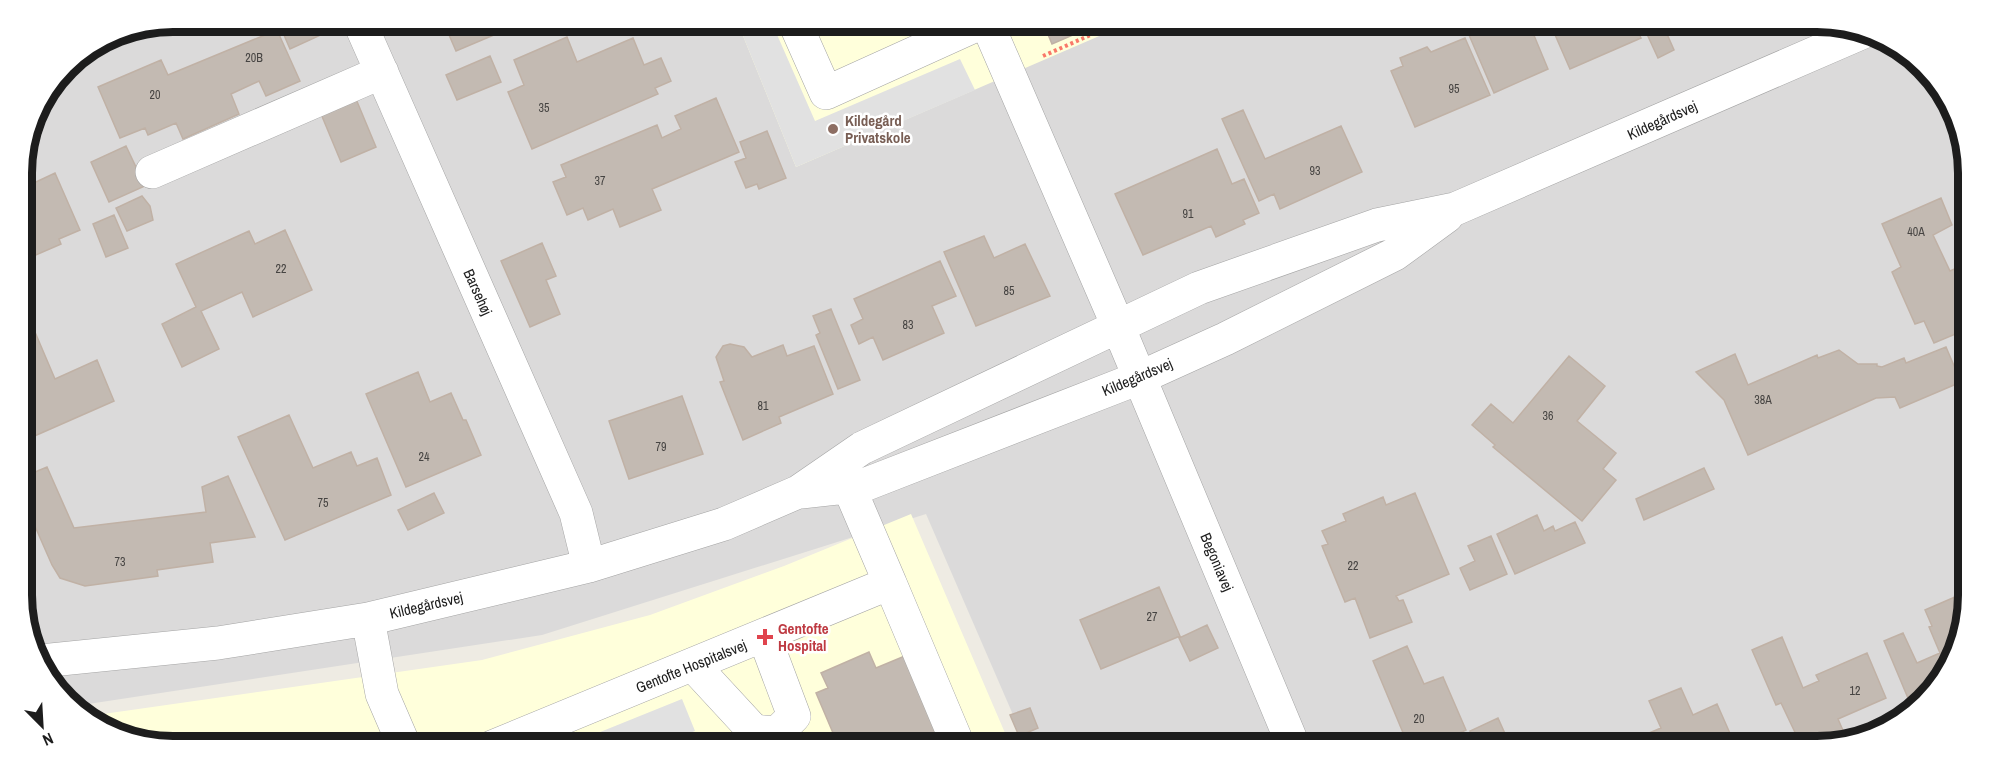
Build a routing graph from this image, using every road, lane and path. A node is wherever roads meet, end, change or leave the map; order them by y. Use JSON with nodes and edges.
{"nodes":[{"id":1,"x":364,"y":32,"type":"edge"},
{"id":2,"x":799,"y":32,"type":"edge"},
{"id":3,"x":962,"y":32,"type":"edge"},
{"id":4,"x":991,"y":32,"type":"edge"},
{"id":5,"x":1097,"y":32,"type":"edge"},
{"id":6,"x":1853,"y":36,"type":"edge"},
{"id":7,"x":1008,"y":71,"type":"junction"},
{"id":8,"x":382,"y":72,"type":"junction"},
{"id":9,"x":152,"y":172,"type":"dead end"},
{"id":10,"x":1455,"y":209,"type":"junction"},
{"id":11,"x":1118,"y":326,"type":"junction"},
{"id":12,"x":1139,"y":378,"type":"junction"},
{"id":13,"x":849,"y":487,"type":"junction"},
{"id":14,"x":798,"y":492,"type":"junction"},
{"id":15,"x":589,"y":566,"type":"junction"},
{"id":16,"x":890,"y":583,"type":"junction"},
{"id":17,"x":368,"y":619,"type":"junction"},
{"id":18,"x":764,"y":636,"type":"junction"},
{"id":19,"x":47,"y":660,"type":"edge"},
{"id":20,"x":693,"y":665,"type":"junction"},
{"id":21,"x":402,"y":736,"type":"edge"},
{"id":22,"x":519,"y":736,"type":"edge"},
{"id":23,"x":954,"y":736,"type":"edge"},
{"id":24,"x":1289,"y":736,"type":"edge"}],
"edges":[{"from":1,"to":8,"type":"street","name":"Barsehøj"},
{"from":2,"to":3,"type":"street"},
{"from":4,"to":7,"type":"street","name":"Begoniavej"},
{"from":5,"to":7,"type":"path"},
{"from":6,"to":10,"type":"street","name":"Kildegårdsvej"},
{"from":7,"to":11,"type":"street","name":"Begoniavej"},
{"from":8,"to":9,"type":"street"},
{"from":8,"to":15,"type":"street","name":"Barsehøj"},
{"from":10,"to":11,"type":"street","name":"Kildegårdsvej"},
{"from":10,"to":12,"type":"street","name":"Kildegårdsvej"},
{"from":11,"to":12,"type":"street","name":"Begoniavej"},
{"from":11,"to":14,"type":"street","name":"Kildegårdsvej"},
{"from":12,"to":13,"type":"street","name":"Kildegårdsvej"},
{"from":12,"to":24,"type":"street","name":"Begoniavej"},
{"from":13,"to":14,"type":"street","name":"Kildegårdsvej"},
{"from":13,"to":16,"type":"street"},
{"from":14,"to":15,"type":"street","name":"Kildegårdsvej"},
{"from":15,"to":17,"type":"street","name":"Kildegårdsvej"},
{"from":16,"to":18,"type":"street","name":"Gentofte Hospitalsvej"},
{"from":16,"to":23,"type":"street"},
{"from":17,"to":19,"type":"street","name":"Kildegårdsvej"},
{"from":17,"to":21,"type":"street"},
{"from":18,"to":20,"type":"street","name":"Gentofte Hospitalsvej"},
{"from":18,"to":20,"type":"street"},
{"from":20,"to":22,"type":"street","name":"Gentofte Hospitalsvej"}]}
